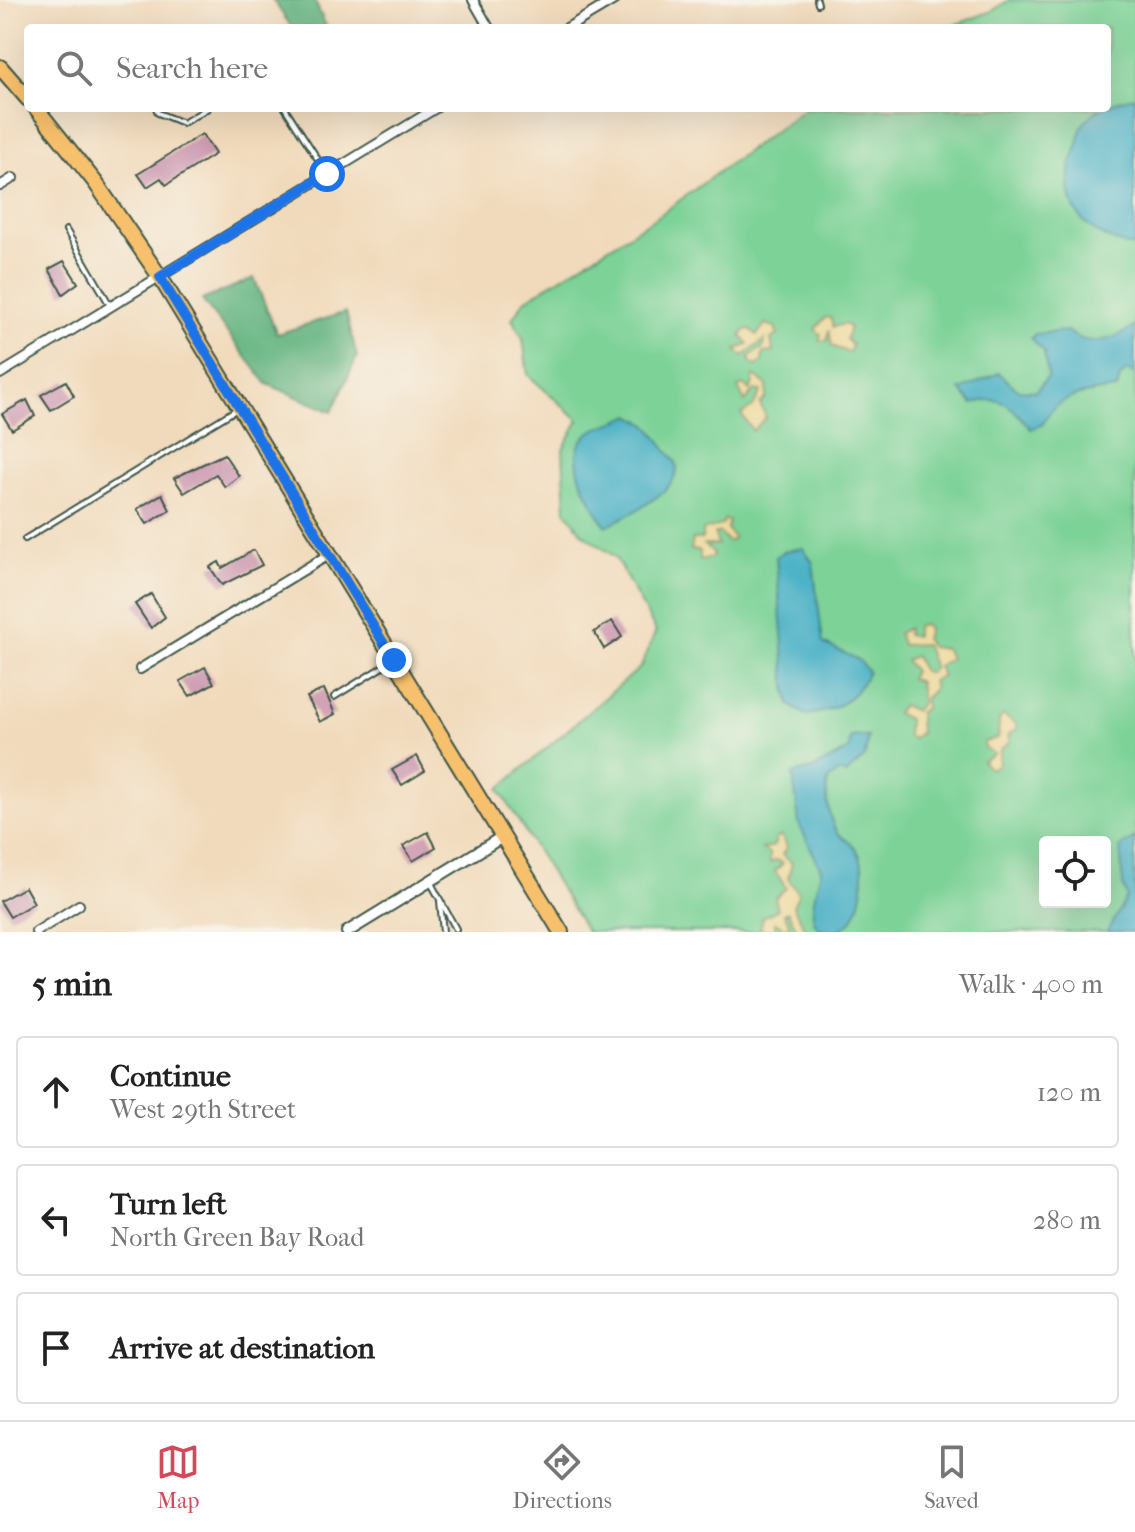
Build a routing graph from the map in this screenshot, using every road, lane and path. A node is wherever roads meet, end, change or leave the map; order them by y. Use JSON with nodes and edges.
{"nodes":[{"id":1,"x":473,"y":0,"type":"edge"},
{"id":2,"x":614,"y":0,"type":"edge"},
{"id":3,"x":487,"y":24,"type":"edge"},
{"id":4,"x":574,"y":24,"type":"edge"},
{"id":5,"x":0,"y":67,"type":"edge"},
{"id":6,"x":24,"y":94,"type":"edge"},
{"id":7,"x":39,"y":112,"type":"edge"},
{"id":8,"x":158,"y":112,"type":"edge"},
{"id":9,"x":201,"y":112,"type":"edge"},
{"id":10,"x":288,"y":112,"type":"edge"},
{"id":11,"x":429,"y":112,"type":"edge"},
{"id":12,"x":327,"y":174,"type":"junction"},
{"id":13,"x":13,"y":178,"type":"dead end"},
{"id":14,"x":0,"y":186,"type":"edge"},
{"id":15,"x":66,"y":230,"type":"dead end"},
{"id":16,"x":160,"y":277,"type":"junction"},
{"id":17,"x":111,"y":307,"type":"junction"},
{"id":18,"x":0,"y":374,"type":"edge"},
{"id":19,"x":239,"y":408,"type":"junction"},
{"id":20,"x":25,"y":539,"type":"dead end"},
{"id":21,"x":330,"y":554,"type":"junction"},
{"id":22,"x":394,"y":660,"type":"junction"},
{"id":23,"x":140,"y":669,"type":"dead end"},
{"id":24,"x":334,"y":697,"type":"dead end"},
{"id":25,"x":502,"y":837,"type":"junction"},
{"id":26,"x":430,"y":881,"type":"junction"},
{"id":27,"x":440,"y":898,"type":"junction"},
{"id":28,"x":79,"y":905,"type":"dead end"},
{"id":29,"x":456,"y":929,"type":"dead end"},
{"id":30,"x":36,"y":932,"type":"edge"},
{"id":31,"x":347,"y":932,"type":"edge"},
{"id":32,"x":443,"y":932,"type":"edge"},
{"id":33,"x":561,"y":932,"type":"edge"}],
"edges":[{"from":1,"to":3,"type":"street"},
{"from":2,"to":4,"type":"street"},
{"from":5,"to":6,"type":"main road"},
{"from":7,"to":16,"type":"main road"},
{"from":8,"to":9,"type":"lane"},
{"from":10,"to":12,"type":"lane"},
{"from":11,"to":12,"type":"street"},
{"from":12,"to":16,"type":"street"},
{"from":13,"to":14,"type":"street"},
{"from":15,"to":17,"type":"lane"},
{"from":16,"to":17,"type":"street"},
{"from":16,"to":19,"type":"main road"},
{"from":17,"to":18,"type":"street"},
{"from":19,"to":20,"type":"lane"},
{"from":19,"to":21,"type":"main road"},
{"from":21,"to":22,"type":"main road"},
{"from":21,"to":23,"type":"street"},
{"from":22,"to":24,"type":"lane"},
{"from":22,"to":25,"type":"main road"},
{"from":25,"to":26,"type":"street"},
{"from":25,"to":33,"type":"main road"},
{"from":26,"to":27,"type":"lane"},
{"from":26,"to":31,"type":"street"},
{"from":27,"to":29,"type":"lane"},
{"from":27,"to":32,"type":"lane"},
{"from":28,"to":30,"type":"street"}]}
